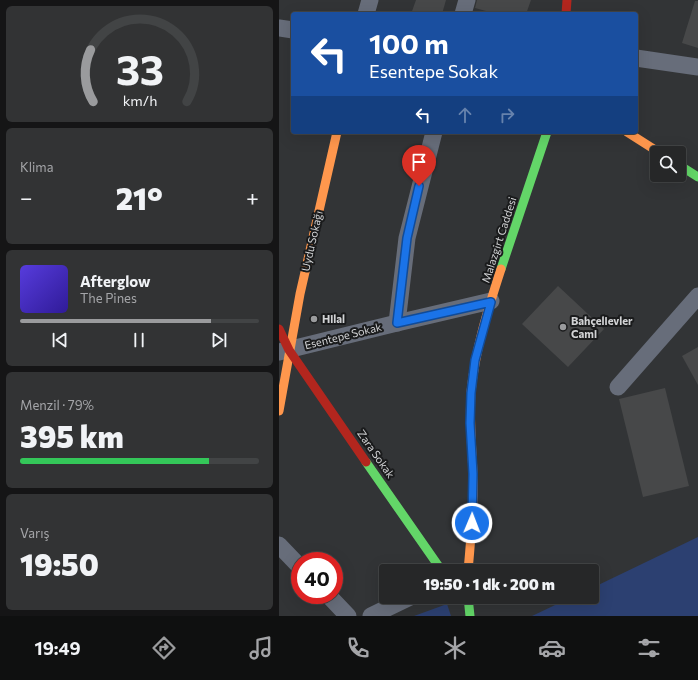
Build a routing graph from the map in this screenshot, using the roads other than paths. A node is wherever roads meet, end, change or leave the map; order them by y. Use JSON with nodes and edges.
{"nodes":[{"id":1,"x":370,"y":0,"type":"edge"},
{"id":2,"x":467,"y":0,"type":"edge"},
{"id":3,"x":567,"y":0,"type":"edge"},
{"id":4,"x":367,"y":12,"type":"edge"},
{"id":5,"x":464,"y":12,"type":"edge"},
{"id":6,"x":566,"y":12,"type":"edge"},
{"id":7,"x":279,"y":28,"type":"edge"},
{"id":8,"x":291,"y":30,"type":"edge"},
{"id":9,"x":638,"y":58,"type":"edge"},
{"id":10,"x":698,"y":67,"type":"edge"},
{"id":11,"x":337,"y":134,"type":"edge"},
{"id":12,"x":433,"y":134,"type":"edge"},
{"id":13,"x":546,"y":134,"type":"edge"},
{"id":14,"x":630,"y":134,"type":"edge"},
{"id":15,"x":650,"y":147,"type":"edge"},
{"id":16,"x":686,"y":169,"type":"edge"},
{"id":17,"x":698,"y":177,"type":"edge"},
{"id":18,"x":698,"y":296,"type":"edge"},
{"id":19,"x":491,"y":302,"type":"junction"},
{"id":20,"x":397,"y":323,"type":"junction"},
{"id":21,"x":279,"y":329,"type":"edge"},
{"id":22,"x":284,"y":351,"type":"edge"},
{"id":23,"x":618,"y":387,"type":"dead end"},
{"id":24,"x":279,"y":411,"type":"edge"},
{"id":25,"x":279,"y":545,"type":"edge"},
{"id":26,"x":291,"y":558,"type":"edge"},
{"id":27,"x":437,"y":564,"type":"edge"},
{"id":28,"x":468,"y":564,"type":"edge"},
{"id":29,"x":337,"y":604,"type":"edge"},
{"id":30,"x":396,"y":604,"type":"edge"},
{"id":31,"x":469,"y":604,"type":"edge"},
{"id":32,"x":348,"y":616,"type":"edge"},
{"id":33,"x":371,"y":616,"type":"edge"},
{"id":34,"x":470,"y":616,"type":"edge"}],
"edges":[{"from":1,"to":4,"type":"street"},
{"from":2,"to":5,"type":"street"},
{"from":3,"to":6,"type":"street"},
{"from":7,"to":8,"type":"street"},
{"from":9,"to":10,"type":"street"},
{"from":11,"to":22,"type":"street","name":"Uydu Sokağı"},
{"from":12,"to":20,"type":"street"},
{"from":13,"to":19,"type":"street","name":"Malazgirt Caddesi"},
{"from":14,"to":15,"type":"street"},
{"from":16,"to":17,"type":"street"},
{"from":18,"to":23,"type":"street"},
{"from":19,"to":20,"type":"street","name":"Esentepe Sokak"},
{"from":19,"to":28,"type":"street","name":"Malazgirt Caddesi"},
{"from":20,"to":22,"type":"street","name":"Esentepe Sokak"},
{"from":21,"to":22,"type":"street","name":"Zara Sokak"},
{"from":22,"to":24,"type":"street","name":"Uydu Sokağı"},
{"from":22,"to":27,"type":"street","name":"Zara Sokak"},
{"from":25,"to":26,"type":"street"},
{"from":29,"to":32,"type":"street"},
{"from":30,"to":33,"type":"street"},
{"from":31,"to":34,"type":"street"}]}
